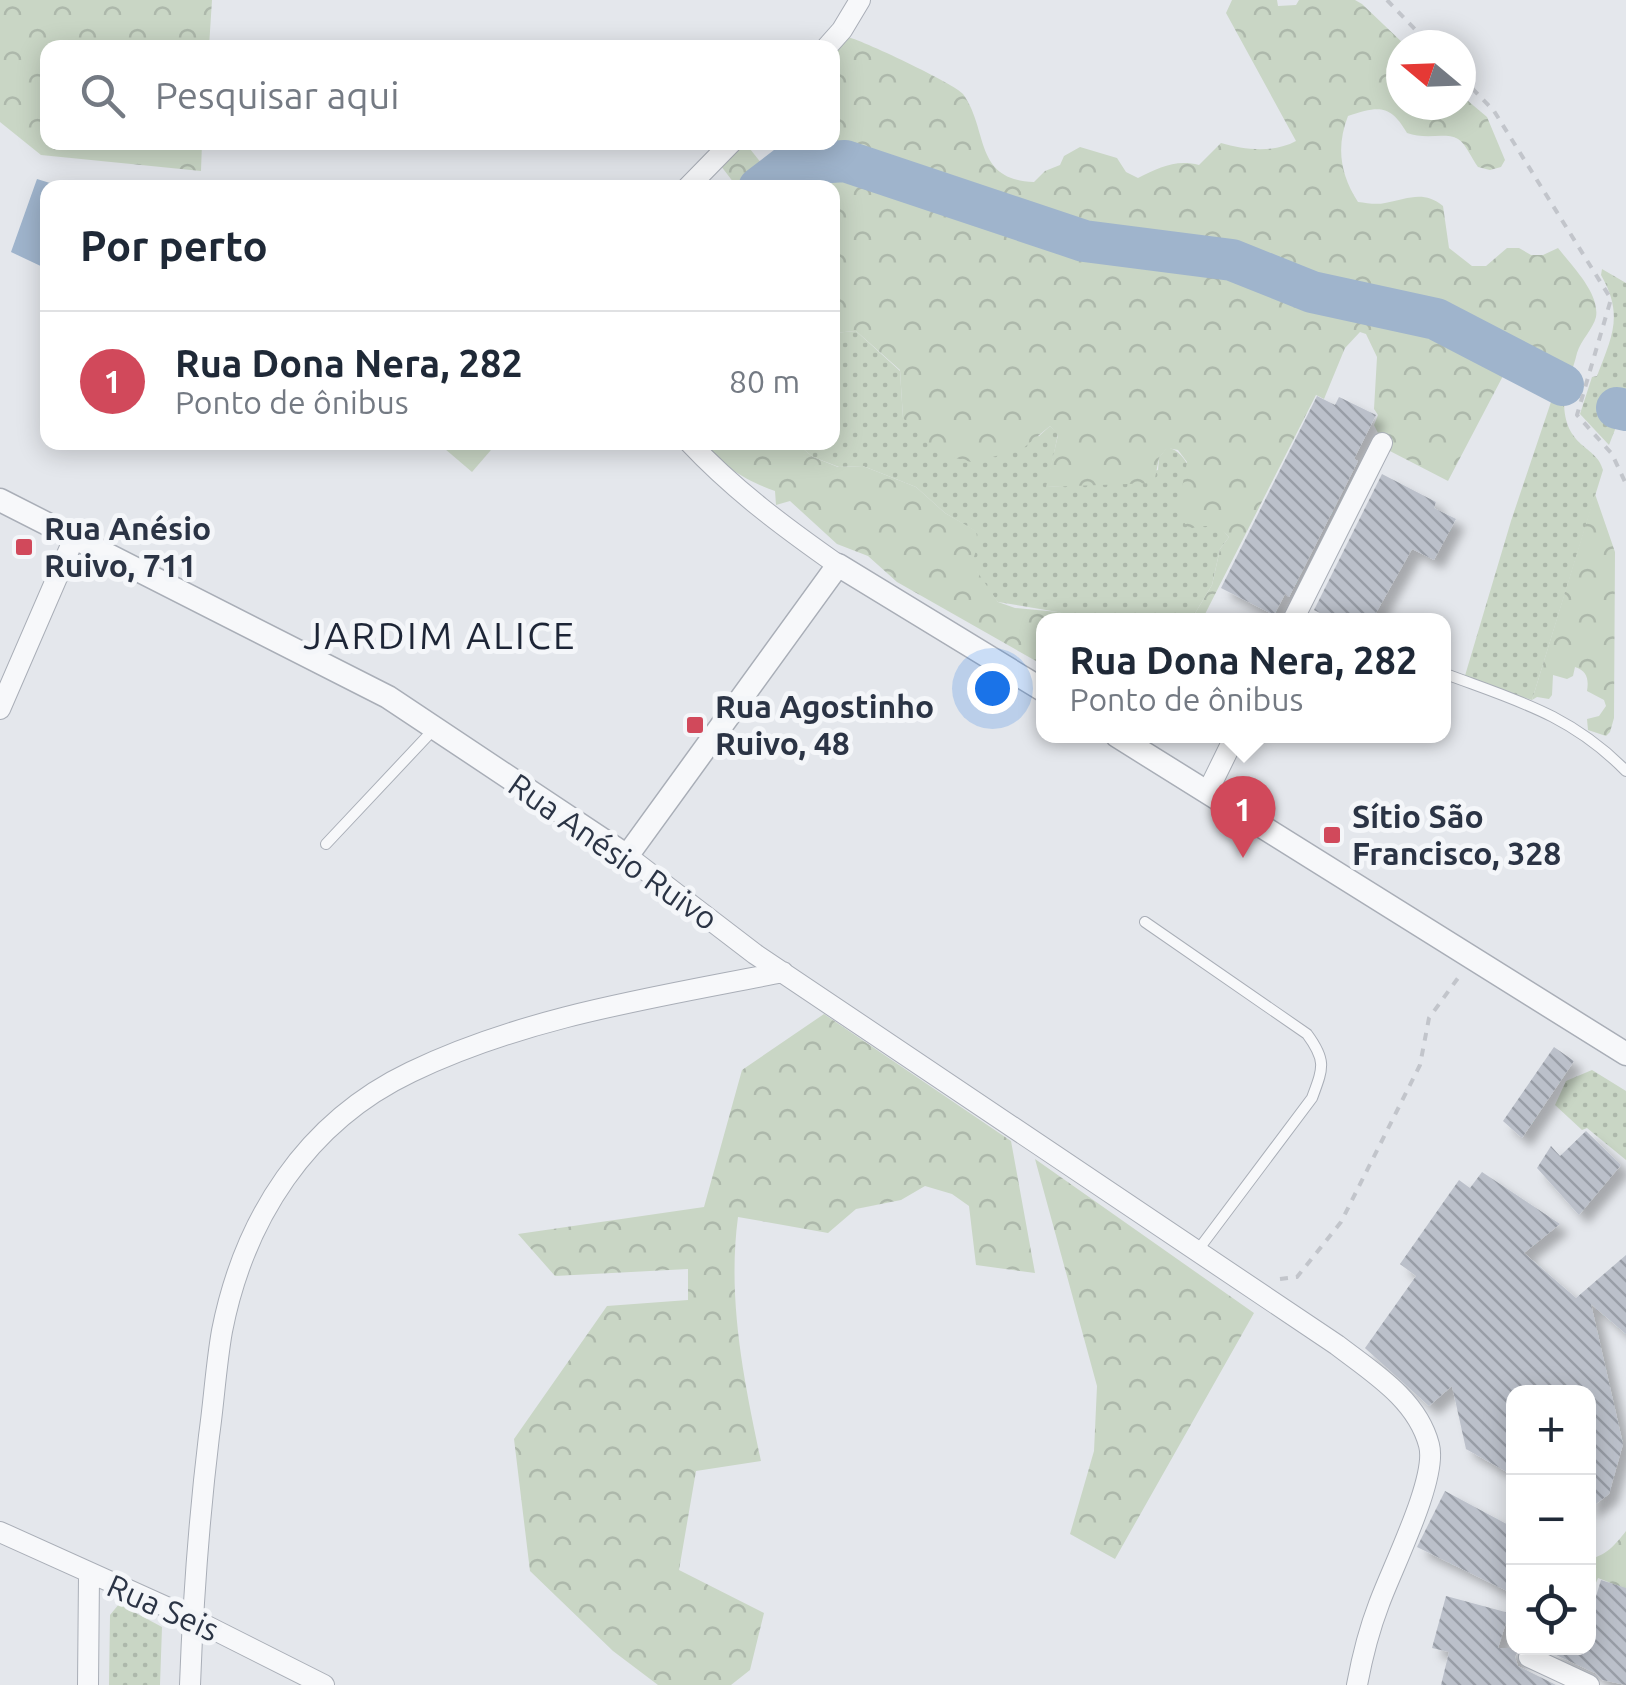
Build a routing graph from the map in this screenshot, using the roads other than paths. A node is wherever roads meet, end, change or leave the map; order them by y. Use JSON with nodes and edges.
{"nodes":[{"id":1,"x":860,"y":0,"type":"edge"},
{"id":2,"x":832,"y":40,"type":"edge"},
{"id":3,"x":724,"y":150,"type":"edge"},
{"id":4,"x":695,"y":180,"type":"edge"},
{"id":5,"x":1382,"y":443,"type":"dead end"},
{"id":6,"x":697,"y":450,"type":"edge"},
{"id":7,"x":0,"y":500,"type":"edge"},
{"id":8,"x":75,"y":536,"type":"junction"},
{"id":9,"x":838,"y":565,"type":"junction"},
{"id":10,"x":1297,"y":613,"type":"edge"},
{"id":11,"x":1451,"y":676,"type":"edge"},
{"id":12,"x":1036,"y":686,"type":"edge"},
{"id":13,"x":0,"y":709,"type":"edge"},
{"id":14,"x":435,"y":728,"type":"junction"},
{"id":15,"x":1129,"y":743,"type":"edge"},
{"id":16,"x":1232,"y":743,"type":"edge"},
{"id":17,"x":1626,"y":771,"type":"edge"},
{"id":18,"x":1208,"y":791,"type":"junction"},
{"id":19,"x":326,"y":844,"type":"dead end"},
{"id":20,"x":627,"y":856,"type":"junction"},
{"id":21,"x":1145,"y":922,"type":"dead end"},
{"id":22,"x":783,"y":972,"type":"junction"},
{"id":23,"x":1626,"y":1054,"type":"edge"},
{"id":24,"x":1198,"y":1250,"type":"junction"},
{"id":25,"x":0,"y":1532,"type":"edge"},
{"id":26,"x":89,"y":1574,"type":"junction"},
{"id":27,"x":193,"y":1620,"type":"junction"},
{"id":28,"x":1529,"y":1657,"type":"dead end"},
{"id":29,"x":281,"y":1674,"type":"edge"},
{"id":30,"x":88,"y":1685,"type":"edge"},
{"id":31,"x":190,"y":1685,"type":"edge"},
{"id":32,"x":324,"y":1685,"type":"edge"},
{"id":33,"x":1356,"y":1685,"type":"edge"},
{"id":34,"x":1589,"y":1685,"type":"edge"}],
"edges":[{"from":1,"to":2,"type":"street"},
{"from":3,"to":4,"type":"street"},
{"from":5,"to":10,"type":"street"},
{"from":6,"to":9,"type":"street"},
{"from":7,"to":8,"type":"street","name":"Rua Anésio Ruivo"},
{"from":8,"to":13,"type":"street"},
{"from":8,"to":14,"type":"street","name":"Rua Anésio Ruivo"},
{"from":9,"to":12,"type":"street"},
{"from":9,"to":20,"type":"street"},
{"from":11,"to":17,"type":"lane"},
{"from":14,"to":19,"type":"lane"},
{"from":14,"to":20,"type":"street","name":"Rua Anésio Ruivo"},
{"from":15,"to":18,"type":"street"},
{"from":16,"to":18,"type":"street"},
{"from":18,"to":23,"type":"street"},
{"from":20,"to":22,"type":"street","name":"Rua Anésio Ruivo"},
{"from":21,"to":24,"type":"lane"},
{"from":22,"to":24,"type":"street","name":"Rua Anésio Ruivo"},
{"from":22,"to":27,"type":"street"},
{"from":24,"to":33,"type":"street","name":"Rua Anésio Ruivo"},
{"from":25,"to":26,"type":"street","name":"Rua Seis"},
{"from":26,"to":27,"type":"street","name":"Rua Seis"},
{"from":26,"to":30,"type":"street"},
{"from":27,"to":29,"type":"street","name":"Rua Seis"},
{"from":27,"to":31,"type":"street"},
{"from":28,"to":34,"type":"street"},
{"from":29,"to":32,"type":"street","name":"Rua Seis"}]}
